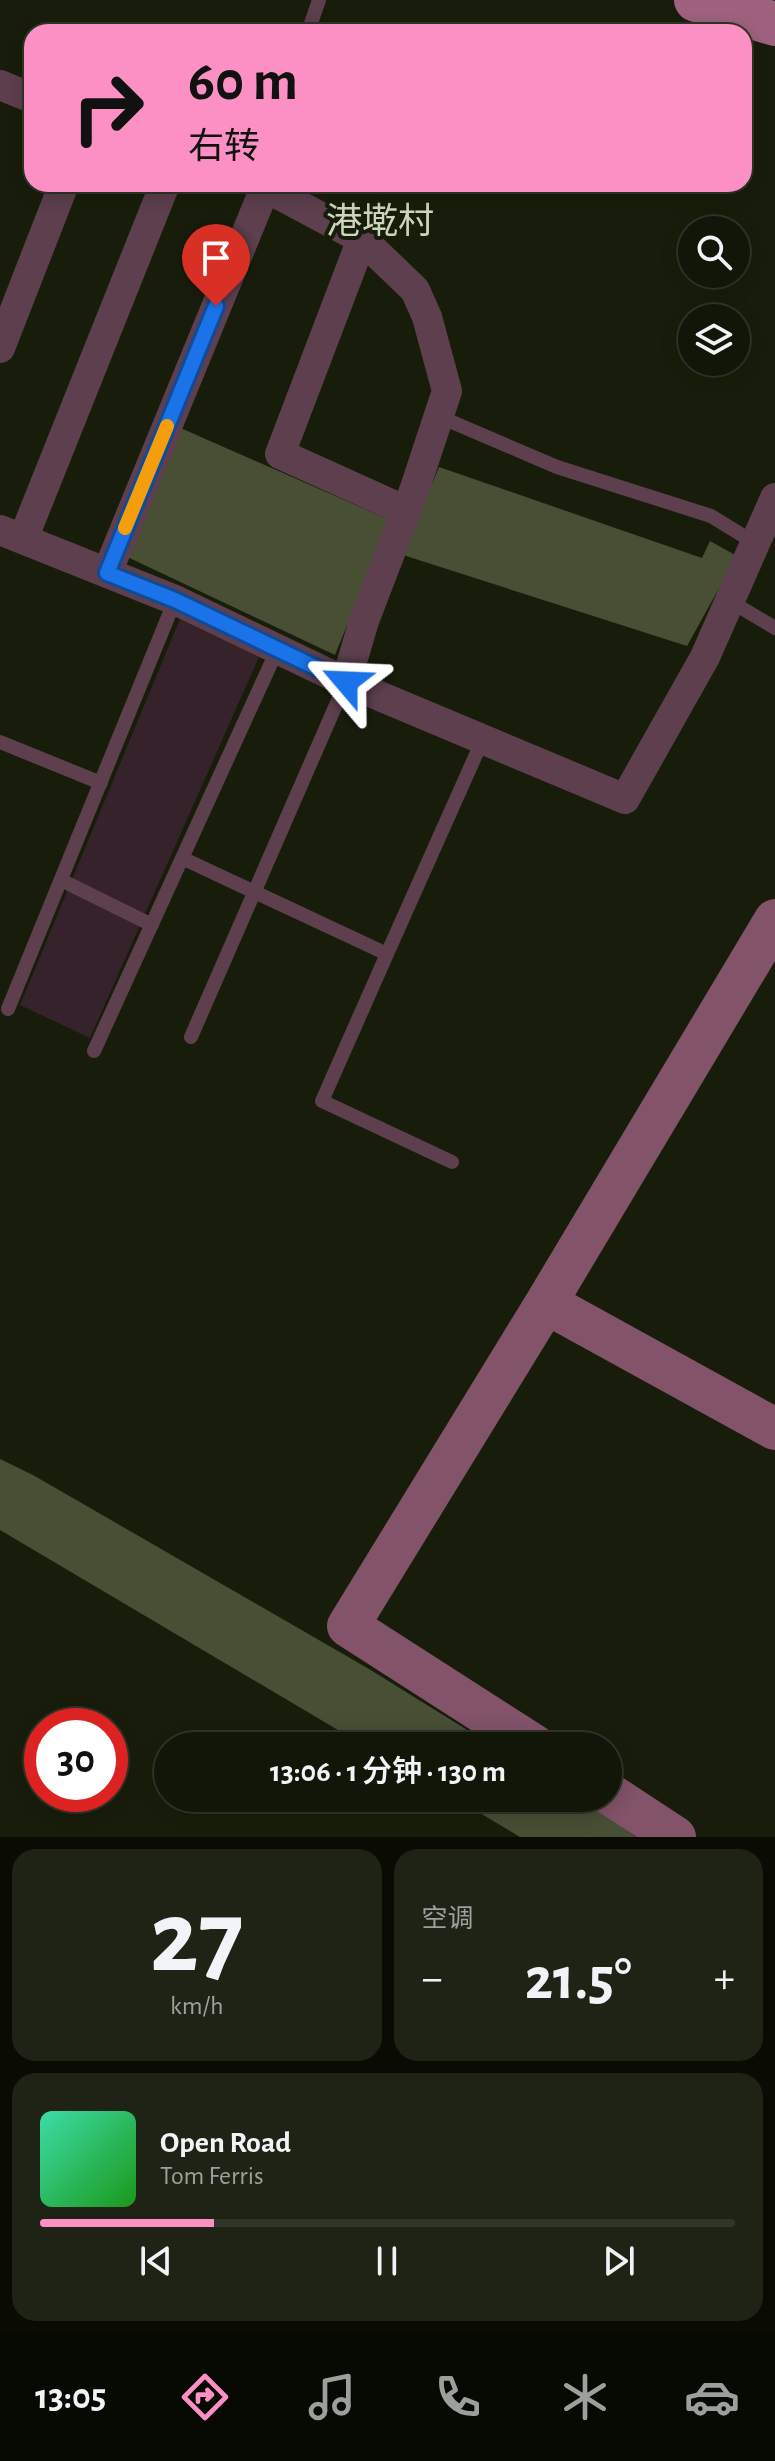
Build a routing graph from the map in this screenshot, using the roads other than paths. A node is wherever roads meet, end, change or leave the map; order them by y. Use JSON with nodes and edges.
{"nodes":[{"id":1,"x":319,"y":0,"type":"edge"},
{"id":2,"x":696,"y":0,"type":"edge"},
{"id":3,"x":311,"y":24,"type":"edge"},
{"id":4,"x":775,"y":24,"type":"edge"},
{"id":5,"x":0,"y":85,"type":"edge"},
{"id":6,"x":24,"y":95,"type":"edge"},
{"id":7,"x":61,"y":192,"type":"edge"},
{"id":8,"x":162,"y":192,"type":"edge"},
{"id":9,"x":260,"y":192,"type":"edge"},
{"id":10,"x":273,"y":192,"type":"edge"},
{"id":11,"x":362,"y":239,"type":"junction"},
{"id":12,"x":0,"y":348,"type":"edge"},
{"id":13,"x":438,"y":416,"type":"junction"},
{"id":14,"x":775,"y":498,"type":"edge"},
{"id":15,"x":406,"y":511,"type":"junction"},
{"id":16,"x":12,"y":534,"type":"edge"},
{"id":17,"x":755,"y":543,"type":"junction"},
{"id":18,"x":107,"y":573,"type":"junction"},
{"id":19,"x":175,"y":600,"type":"junction"},
{"id":20,"x":730,"y":601,"type":"junction"},
{"id":21,"x":775,"y":628,"type":"edge"},
{"id":22,"x":278,"y":648,"type":"junction"},
{"id":23,"x":346,"y":682,"type":"junction"},
{"id":24,"x":483,"y":739,"type":"junction"},
{"id":25,"x":0,"y":742,"type":"edge"},
{"id":26,"x":101,"y":783,"type":"junction"},
{"id":27,"x":182,"y":858,"type":"junction"},
{"id":28,"x":61,"y":880,"type":"junction"},
{"id":29,"x":775,"y":920,"type":"edge"},
{"id":30,"x":152,"y":925,"type":"junction"},
{"id":31,"x":387,"y":954,"type":"junction"},
{"id":32,"x":8,"y":1009,"type":"dead end"},
{"id":33,"x":191,"y":1037,"type":"dead end"},
{"id":34,"x":94,"y":1051,"type":"dead end"},
{"id":35,"x":452,"y":1162,"type":"dead end"},
{"id":36,"x":546,"y":1303,"type":"junction"},
{"id":37,"x":775,"y":1429,"type":"edge"},
{"id":38,"x":513,"y":1732,"type":"edge"},
{"id":39,"x":622,"y":1802,"type":"edge"},
{"id":40,"x":675,"y":1837,"type":"edge"}],
"edges":[{"from":1,"to":3,"type":"lane"},
{"from":2,"to":4,"type":"main road"},
{"from":5,"to":6,"type":"street"},
{"from":7,"to":12,"type":"street"},
{"from":8,"to":16,"type":"street"},
{"from":9,"to":18,"type":"street"},
{"from":10,"to":11,"type":"street"},
{"from":11,"to":13,"type":"street"},
{"from":11,"to":15,"type":"street"},
{"from":13,"to":15,"type":"street"},
{"from":13,"to":17,"type":"lane"},
{"from":14,"to":17,"type":"street"},
{"from":15,"to":23,"type":"street"},
{"from":16,"to":18,"type":"street"},
{"from":17,"to":20,"type":"street"},
{"from":18,"to":19,"type":"street"},
{"from":19,"to":22,"type":"street"},
{"from":19,"to":26,"type":"lane"},
{"from":20,"to":21,"type":"lane"},
{"from":20,"to":24,"type":"street"},
{"from":22,"to":23,"type":"street"},
{"from":22,"to":27,"type":"lane"},
{"from":23,"to":24,"type":"street"},
{"from":23,"to":33,"type":"lane"},
{"from":24,"to":31,"type":"lane"},
{"from":25,"to":26,"type":"lane"},
{"from":26,"to":28,"type":"lane"},
{"from":27,"to":30,"type":"lane"},
{"from":27,"to":31,"type":"lane"},
{"from":28,"to":30,"type":"lane"},
{"from":28,"to":32,"type":"lane"},
{"from":29,"to":36,"type":"street"},
{"from":30,"to":34,"type":"lane"},
{"from":31,"to":35,"type":"lane"},
{"from":36,"to":37,"type":"street"},
{"from":36,"to":38,"type":"street"},
{"from":39,"to":40,"type":"street"}]}
